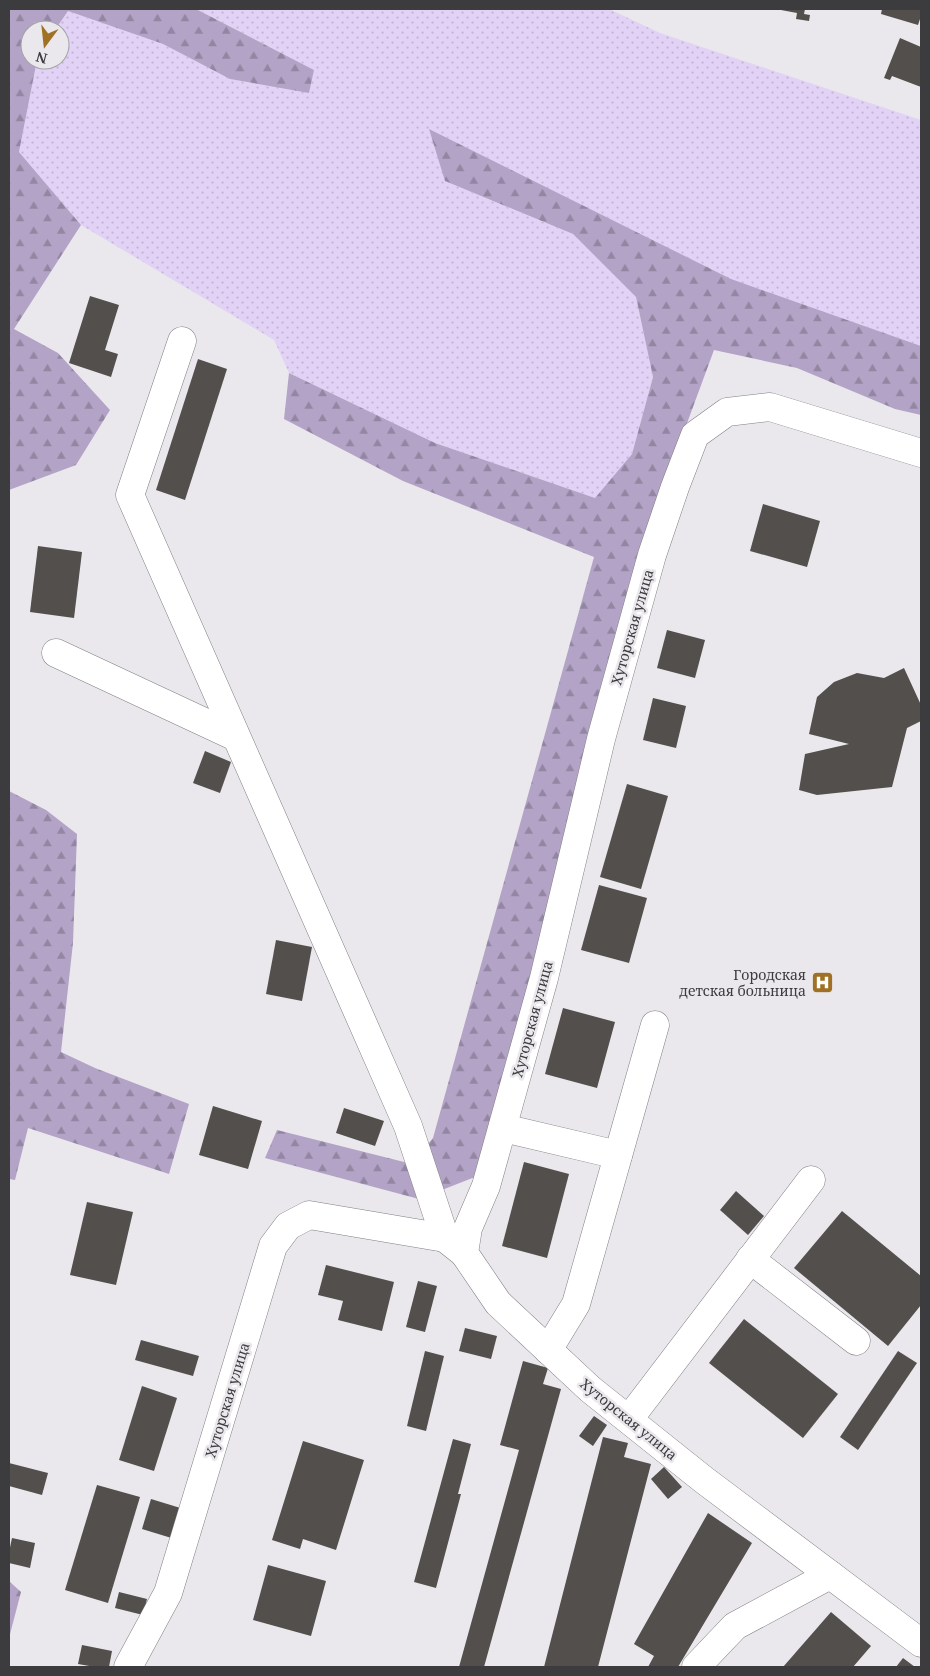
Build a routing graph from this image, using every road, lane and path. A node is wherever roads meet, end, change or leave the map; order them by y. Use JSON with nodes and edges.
{"nodes":[{"id":1,"x":182,"y":341,"type":"dead end"},
{"id":2,"x":921,"y":453,"type":"edge"},
{"id":3,"x":56,"y":653,"type":"dead end"},
{"id":4,"x":236,"y":737,"type":"junction"},
{"id":5,"x":655,"y":1025,"type":"dead end"},
{"id":6,"x":503,"y":1128,"type":"junction"},
{"id":7,"x":618,"y":1155,"type":"junction"},
{"id":8,"x":811,"y":1180,"type":"dead end"},
{"id":9,"x":454,"y":1246,"type":"junction"},
{"id":10,"x":750,"y":1258,"type":"junction"},
{"id":11,"x":856,"y":1341,"type":"dead end"},
{"id":12,"x":548,"y":1350,"type":"junction"},
{"id":13,"x":629,"y":1419,"type":"junction"},
{"id":14,"x":830,"y":1575,"type":"junction"},
{"id":15,"x":921,"y":1643,"type":"edge"},
{"id":16,"x":128,"y":1667,"type":"edge"},
{"id":17,"x":696,"y":1667,"type":"edge"}],
"edges":[{"from":1,"to":4,"type":"street"},
{"from":2,"to":6,"type":"street","name":"Хуторская улица"},
{"from":3,"to":4,"type":"street"},
{"from":4,"to":9,"type":"street"},
{"from":5,"to":7,"type":"street"},
{"from":6,"to":7,"type":"street"},
{"from":6,"to":9,"type":"street","name":"Хуторская улица"},
{"from":7,"to":12,"type":"street"},
{"from":8,"to":10,"type":"street"},
{"from":9,"to":12,"type":"street","name":"Хуторская улица"},
{"from":9,"to":16,"type":"street","name":"Хуторская улица"},
{"from":10,"to":11,"type":"street"},
{"from":10,"to":13,"type":"street"},
{"from":12,"to":13,"type":"street","name":"Хуторская улица"},
{"from":13,"to":14,"type":"street","name":"Хуторская улица"},
{"from":14,"to":15,"type":"street","name":"Хуторская улица"},
{"from":14,"to":17,"type":"street"}]}
